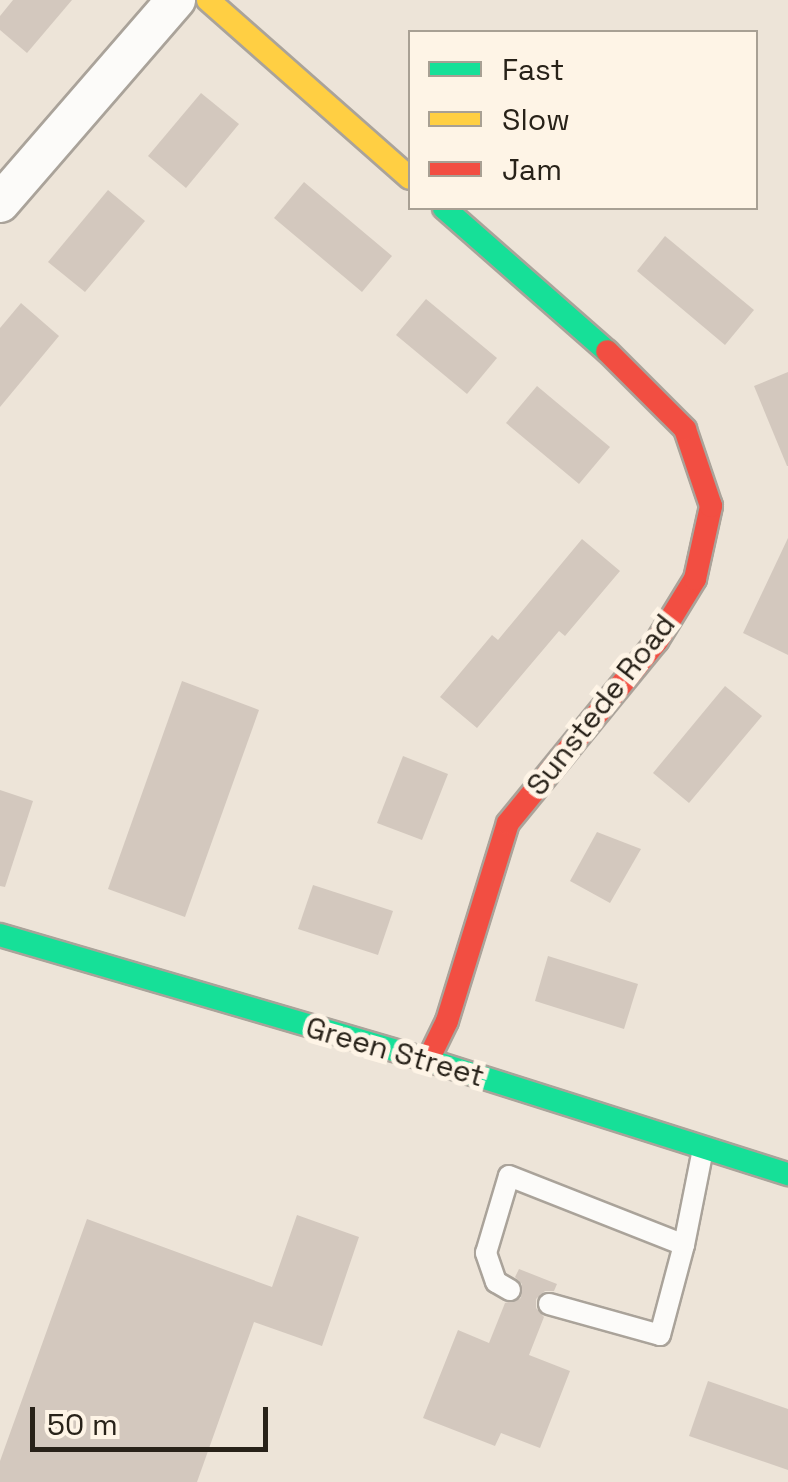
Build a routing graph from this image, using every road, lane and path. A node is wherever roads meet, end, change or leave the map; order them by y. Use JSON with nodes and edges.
{"nodes":[{"id":1,"x":176,"y":0,"type":"edge"},
{"id":2,"x":208,"y":0,"type":"edge"},
{"id":3,"x":408,"y":176,"type":"edge"},
{"id":4,"x":0,"y":203,"type":"edge"},
{"id":5,"x":446,"y":210,"type":"edge"},
{"id":6,"x":0,"y":935,"type":"edge"},
{"id":7,"x":428,"y":1060,"type":"junction"},
{"id":8,"x":704,"y":1147,"type":"junction"},
{"id":9,"x":788,"y":1174,"type":"edge"},
{"id":10,"x":684,"y":1245,"type":"junction"},
{"id":11,"x":510,"y":1290,"type":"dead end"},
{"id":12,"x":549,"y":1304,"type":"dead end"}],
"edges":[{"from":1,"to":4,"type":"street"},
{"from":2,"to":3,"type":"street"},
{"from":5,"to":7,"type":"street","name":"Sunstede Road"},
{"from":6,"to":7,"type":"street","name":"Green Street"},
{"from":7,"to":8,"type":"street","name":"Green Street"},
{"from":8,"to":9,"type":"street","name":"Green Street"},
{"from":8,"to":10,"type":"lane"},
{"from":10,"to":11,"type":"lane"},
{"from":10,"to":12,"type":"lane"}]}
